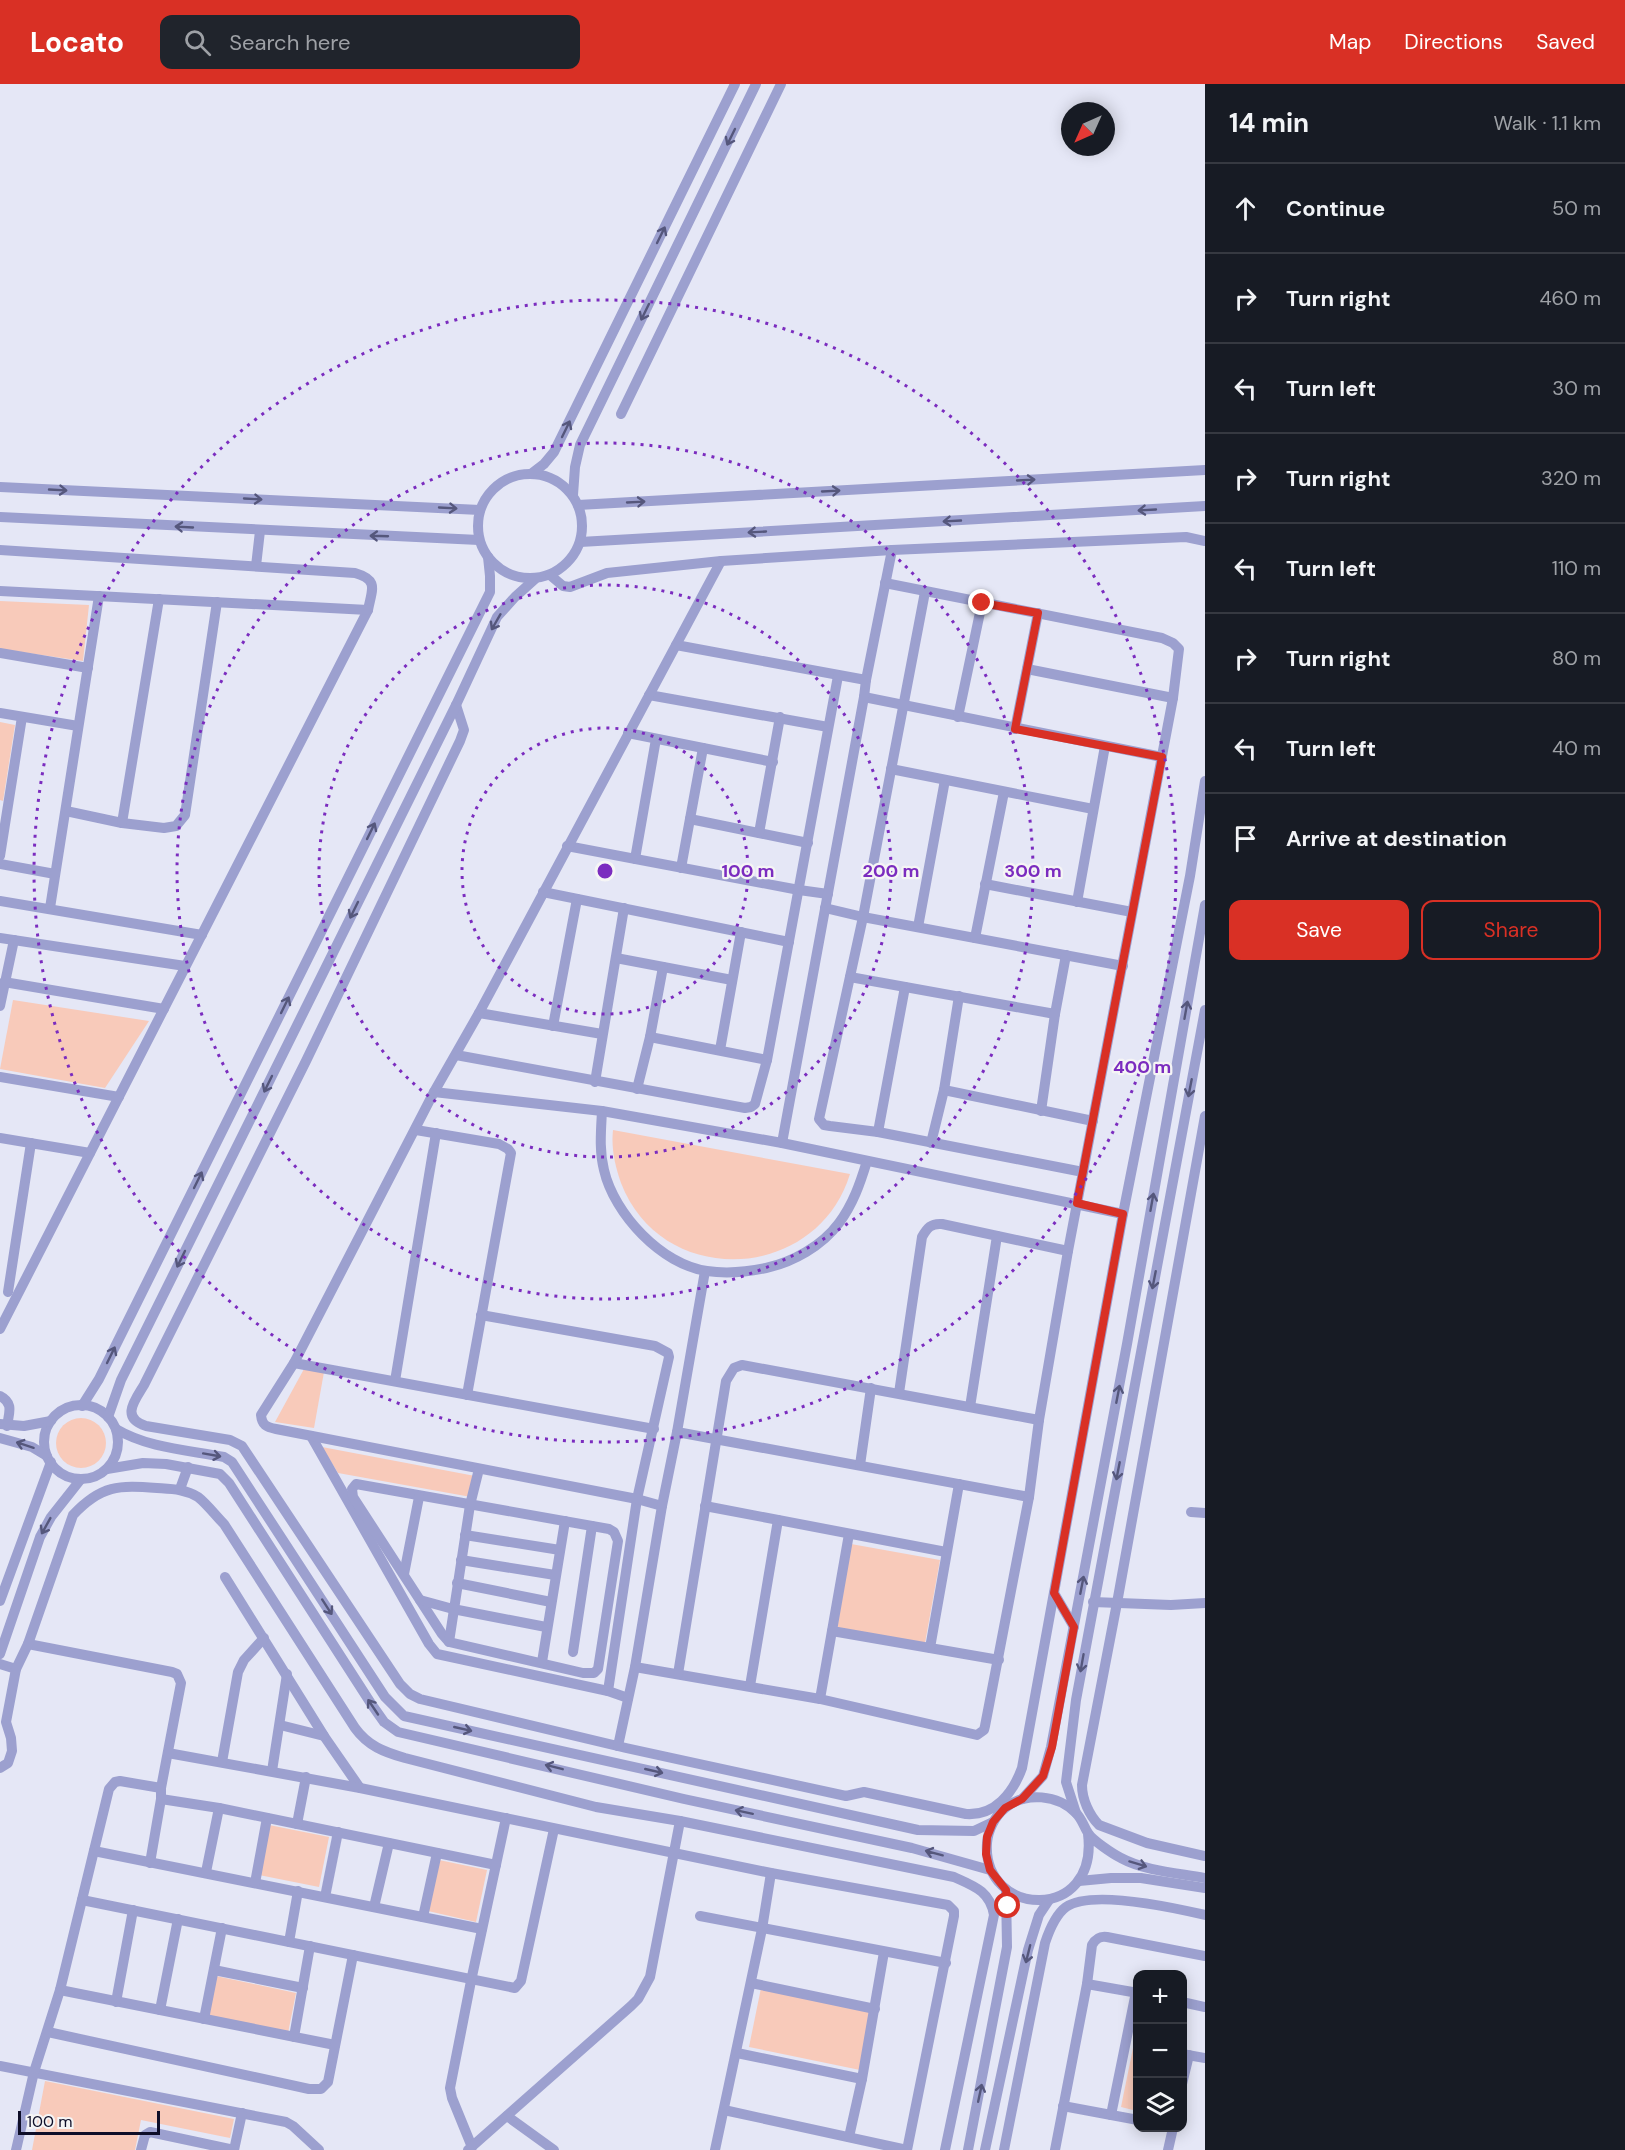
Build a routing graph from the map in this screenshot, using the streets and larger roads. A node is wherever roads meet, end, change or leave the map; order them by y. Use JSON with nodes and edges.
{"nodes":[{"id":1,"x":735,"y":84,"type":"edge"},
{"id":2,"x":756,"y":84,"type":"edge"},
{"id":3,"x":781,"y":84,"type":"edge"},
{"id":4,"x":621,"y":414,"type":"dead end"},
{"id":5,"x":1205,"y":470,"type":"edge"},
{"id":6,"x":531,"y":474,"type":"junction"},
{"id":7,"x":0,"y":487,"type":"edge"},
{"id":8,"x":575,"y":500,"type":"junction"},
{"id":9,"x":1205,"y":506,"type":"edge"},
{"id":10,"x":480,"y":510,"type":"junction"},
{"id":11,"x":0,"y":517,"type":"edge"},
{"id":12,"x":260,"y":531,"type":"junction"},
{"id":13,"x":479,"y":540,"type":"junction"},
{"id":14,"x":1205,"y":541,"type":"edge"},
{"id":15,"x":580,"y":542,"type":"junction"},
{"id":16,"x":0,"y":550,"type":"edge"},
{"id":17,"x":892,"y":550,"type":"junction"},
{"id":18,"x":488,"y":558,"type":"junction"},
{"id":19,"x":721,"y":561,"type":"junction"},
{"id":20,"x":256,"y":566,"type":"junction"},
{"id":21,"x":550,"y":575,"type":"junction"},
{"id":22,"x":535,"y":579,"type":"junction"},
{"id":23,"x":885,"y":583,"type":"junction"},
{"id":24,"x":0,"y":591,"type":"edge"},
{"id":25,"x":925,"y":592,"type":"junction"},
{"id":26,"x":99,"y":596,"type":"junction"},
{"id":27,"x":159,"y":599,"type":"junction"},
{"id":28,"x":217,"y":602,"type":"junction"},
{"id":29,"x":982,"y":603,"type":"junction"},
{"id":30,"x":368,"y":610,"type":"junction"},
{"id":31,"x":1038,"y":613,"type":"junction"},
{"id":32,"x":676,"y":645,"type":"junction"},
{"id":33,"x":0,"y":653,"type":"edge"},
{"id":34,"x":88,"y":668,"type":"junction"},
{"id":35,"x":1027,"y":669,"type":"junction"},
{"id":36,"x":838,"y":676,"type":"junction"},
{"id":37,"x":866,"y":680,"type":"junction"},
{"id":38,"x":649,"y":695,"type":"junction"},
{"id":39,"x":864,"y":697,"type":"junction"},
{"id":40,"x":1173,"y":698,"type":"junction"},
{"id":41,"x":456,"y":705,"type":"junction"},
{"id":42,"x":903,"y":707,"type":"junction"},
{"id":43,"x":0,"y":713,"type":"edge"},
{"id":44,"x":22,"y":717,"type":"junction"},
{"id":45,"x":780,"y":717,"type":"junction"},
{"id":46,"x":958,"y":717,"type":"junction"},
{"id":47,"x":78,"y":726,"type":"junction"},
{"id":48,"x":828,"y":727,"type":"junction"},
{"id":49,"x":1015,"y":729,"type":"junction"},
{"id":50,"x":628,"y":733,"type":"junction"},
{"id":51,"x":656,"y":739,"type":"junction"},
{"id":52,"x":1105,"y":746,"type":"junction"},
{"id":53,"x":703,"y":748,"type":"junction"},
{"id":54,"x":1162,"y":757,"type":"junction"},
{"id":55,"x":773,"y":762,"type":"junction"},
{"id":56,"x":891,"y":769,"type":"junction"},
{"id":57,"x":945,"y":780,"type":"junction"},
{"id":58,"x":1205,"y":781,"type":"edge"},
{"id":59,"x":1004,"y":792,"type":"junction"},
{"id":60,"x":4,"y":806,"type":"edge"},
{"id":61,"x":1093,"y":809,"type":"junction"},
{"id":62,"x":66,"y":811,"type":"junction"},
{"id":63,"x":690,"y":819,"type":"junction"},
{"id":64,"x":122,"y":823,"type":"junction"},
{"id":65,"x":759,"y":833,"type":"junction"},
{"id":66,"x":808,"y":843,"type":"junction"},
{"id":67,"x":567,"y":846,"type":"junction"},
{"id":68,"x":0,"y":856,"type":"edge"},
{"id":69,"x":635,"y":859,"type":"junction"},
{"id":70,"x":0,"y":864,"type":"edge"},
{"id":71,"x":681,"y":868,"type":"junction"},
{"id":72,"x":55,"y":874,"type":"junction"},
{"id":73,"x":985,"y":884,"type":"junction"},
{"id":74,"x":799,"y":890,"type":"junction"},
{"id":75,"x":543,"y":892,"type":"junction"},
{"id":76,"x":828,"y":894,"type":"junction"},
{"id":77,"x":577,"y":899,"type":"junction"},
{"id":78,"x":0,"y":901,"type":"edge"},
{"id":79,"x":1077,"y":902,"type":"junction"},
{"id":80,"x":1205,"y":905,"type":"edge"},
{"id":81,"x":50,"y":908,"type":"junction"},
{"id":82,"x":624,"y":908,"type":"junction"},
{"id":83,"x":825,"y":908,"type":"junction"},
{"id":84,"x":1132,"y":912,"type":"junction"},
{"id":85,"x":863,"y":917,"type":"junction"},
{"id":86,"x":918,"y":927,"type":"junction"},
{"id":87,"x":741,"y":932,"type":"junction"},
{"id":88,"x":202,"y":935,"type":"junction"},
{"id":89,"x":0,"y":938,"type":"edge"},
{"id":90,"x":975,"y":938,"type":"junction"},
{"id":91,"x":14,"y":940,"type":"junction"},
{"id":92,"x":789,"y":942,"type":"junction"},
{"id":93,"x":1066,"y":955,"type":"junction"},
{"id":94,"x":616,"y":958,"type":"junction"},
{"id":95,"x":186,"y":966,"type":"junction"},
{"id":96,"x":1123,"y":966,"type":"junction"},
{"id":97,"x":663,"y":967,"type":"junction"},
{"id":98,"x":850,"y":977,"type":"junction"},
{"id":99,"x":732,"y":980,"type":"junction"},
{"id":100,"x":4,"y":982,"type":"junction"},
{"id":101,"x":905,"y":987,"type":"junction"},
{"id":102,"x":959,"y":996,"type":"junction"},
{"id":103,"x":0,"y":1006,"type":"edge"},
{"id":104,"x":164,"y":1009,"type":"junction"},
{"id":105,"x":1205,"y":1010,"type":"edge"},
{"id":106,"x":479,"y":1013,"type":"junction"},
{"id":107,"x":1055,"y":1014,"type":"junction"},
{"id":108,"x":553,"y":1026,"type":"junction"},
{"id":109,"x":602,"y":1034,"type":"junction"},
{"id":110,"x":650,"y":1037,"type":"junction"},
{"id":111,"x":720,"y":1050,"type":"junction"},
{"id":112,"x":456,"y":1055,"type":"junction"},
{"id":113,"x":767,"y":1060,"type":"junction"},
{"id":114,"x":0,"y":1077,"type":"edge"},
{"id":115,"x":595,"y":1082,"type":"junction"},
{"id":116,"x":637,"y":1089,"type":"junction"},
{"id":117,"x":945,"y":1090,"type":"junction"},
{"id":118,"x":434,"y":1092,"type":"junction"},
{"id":119,"x":119,"y":1097,"type":"junction"},
{"id":120,"x":602,"y":1111,"type":"junction"},
{"id":121,"x":1041,"y":1111,"type":"junction"},
{"id":122,"x":1205,"y":1116,"type":"edge"},
{"id":123,"x":1093,"y":1121,"type":"junction"},
{"id":124,"x":416,"y":1130,"type":"junction"},
{"id":125,"x":878,"y":1132,"type":"junction"},
{"id":126,"x":436,"y":1133,"type":"junction"},
{"id":127,"x":0,"y":1138,"type":"edge"},
{"id":128,"x":31,"y":1143,"type":"junction"},
{"id":129,"x":782,"y":1143,"type":"junction"},
{"id":130,"x":931,"y":1143,"type":"junction"},
{"id":131,"x":90,"y":1153,"type":"junction"},
{"id":132,"x":867,"y":1161,"type":"junction"},
{"id":133,"x":1083,"y":1172,"type":"junction"},
{"id":134,"x":1077,"y":1203,"type":"junction"},
{"id":135,"x":1123,"y":1214,"type":"junction"},
{"id":136,"x":997,"y":1236,"type":"junction"},
{"id":137,"x":1068,"y":1251,"type":"junction"},
{"id":138,"x":705,"y":1271,"type":"junction"},
{"id":139,"x":9,"y":1292,"type":"edge"},
{"id":140,"x":481,"y":1315,"type":"junction"},
{"id":141,"x":0,"y":1329,"type":"edge"},
{"id":142,"x":294,"y":1363,"type":"junction"},
{"id":143,"x":395,"y":1381,"type":"junction"},
{"id":144,"x":871,"y":1388,"type":"junction"},
{"id":145,"x":899,"y":1393,"type":"junction"},
{"id":146,"x":466,"y":1395,"type":"junction"},
{"id":147,"x":0,"y":1396,"type":"edge"},
{"id":148,"x":82,"y":1406,"type":"junction"},
{"id":149,"x":970,"y":1407,"type":"junction"},
{"id":150,"x":108,"y":1417,"type":"junction"},
{"id":151,"x":1039,"y":1420,"type":"junction"},
{"id":152,"x":51,"y":1421,"type":"junction"},
{"id":153,"x":3,"y":1425,"type":"edge"},
{"id":154,"x":116,"y":1429,"type":"junction"},
{"id":155,"x":654,"y":1429,"type":"junction"},
{"id":156,"x":184,"y":1432,"type":"junction"},
{"id":157,"x":677,"y":1432,"type":"junction"},
{"id":158,"x":311,"y":1436,"type":"junction"},
{"id":159,"x":717,"y":1438,"type":"junction"},
{"id":160,"x":1,"y":1441,"type":"edge"},
{"id":161,"x":182,"y":1449,"type":"junction"},
{"id":162,"x":49,"y":1459,"type":"junction"},
{"id":163,"x":860,"y":1465,"type":"junction"},
{"id":164,"x":188,"y":1467,"type":"junction"},
{"id":165,"x":107,"y":1469,"type":"junction"},
{"id":166,"x":478,"y":1469,"type":"junction"},
{"id":167,"x":81,"y":1479,"type":"junction"},
{"id":168,"x":958,"y":1484,"type":"junction"},
{"id":169,"x":180,"y":1490,"type":"junction"},
{"id":170,"x":418,"y":1497,"type":"junction"},
{"id":171,"x":1029,"y":1497,"type":"junction"},
{"id":172,"x":638,"y":1499,"type":"junction"},
{"id":173,"x":470,"y":1505,"type":"junction"},
{"id":174,"x":662,"y":1506,"type":"junction"},
{"id":175,"x":705,"y":1506,"type":"junction"},
{"id":176,"x":1191,"y":1512,"type":"dead end"},
{"id":177,"x":1205,"y":1513,"type":"edge"},
{"id":178,"x":778,"y":1520,"type":"junction"},
{"id":179,"x":565,"y":1521,"type":"junction"},
{"id":180,"x":592,"y":1526,"type":"junction"},
{"id":181,"x":849,"y":1534,"type":"junction"},
{"id":182,"x":465,"y":1535,"type":"junction"},
{"id":183,"x":560,"y":1550,"type":"junction"},
{"id":184,"x":946,"y":1552,"type":"junction"},
{"id":185,"x":461,"y":1560,"type":"junction"},
{"id":186,"x":404,"y":1574,"type":"junction"},
{"id":187,"x":555,"y":1575,"type":"junction"},
{"id":188,"x":225,"y":1577,"type":"dead end"},
{"id":189,"x":457,"y":1583,"type":"junction"},
{"id":190,"x":1054,"y":1593,"type":"junction"},
{"id":191,"x":420,"y":1600,"type":"junction"},
{"id":192,"x":0,"y":1601,"type":"edge"},
{"id":193,"x":551,"y":1602,"type":"junction"},
{"id":194,"x":1093,"y":1602,"type":"junction"},
{"id":195,"x":1117,"y":1604,"type":"junction"},
{"id":196,"x":1205,"y":1604,"type":"edge"},
{"id":197,"x":453,"y":1609,"type":"junction"},
{"id":198,"x":546,"y":1627,"type":"junction"},
{"id":199,"x":1074,"y":1627,"type":"junction"},
{"id":200,"x":832,"y":1631,"type":"junction"},
{"id":201,"x":264,"y":1638,"type":"junction"},
{"id":202,"x":449,"y":1642,"type":"junction"},
{"id":203,"x":28,"y":1644,"type":"junction"},
{"id":204,"x":930,"y":1648,"type":"junction"},
{"id":205,"x":573,"y":1652,"type":"dead end"},
{"id":206,"x":0,"y":1654,"type":"edge"},
{"id":207,"x":999,"y":1660,"type":"junction"},
{"id":208,"x":542,"y":1662,"type":"junction"},
{"id":209,"x":0,"y":1664,"type":"edge"},
{"id":210,"x":634,"y":1667,"type":"junction"},
{"id":211,"x":16,"y":1669,"type":"junction"},
{"id":212,"x":287,"y":1674,"type":"junction"},
{"id":213,"x":678,"y":1674,"type":"junction"},
{"id":214,"x":750,"y":1686,"type":"junction"},
{"id":215,"x":608,"y":1691,"type":"junction"},
{"id":216,"x":628,"y":1698,"type":"junction"},
{"id":217,"x":820,"y":1699,"type":"junction"},
{"id":218,"x":280,"y":1725,"type":"junction"},
{"id":219,"x":324,"y":1736,"type":"junction"},
{"id":220,"x":618,"y":1746,"type":"junction"},
{"id":221,"x":168,"y":1753,"type":"junction"},
{"id":222,"x":222,"y":1762,"type":"junction"},
{"id":223,"x":0,"y":1768,"type":"edge"},
{"id":224,"x":272,"y":1771,"type":"junction"},
{"id":225,"x":306,"y":1777,"type":"junction"},
{"id":226,"x":360,"y":1788,"type":"junction"},
{"id":227,"x":161,"y":1793,"type":"junction"},
{"id":228,"x":1022,"y":1799,"type":"junction"},
{"id":229,"x":219,"y":1808,"type":"junction"},
{"id":230,"x":1076,"y":1813,"type":"junction"},
{"id":231,"x":267,"y":1818,"type":"junction"},
{"id":232,"x":506,"y":1818,"type":"junction"},
{"id":233,"x":680,"y":1821,"type":"junction"},
{"id":234,"x":993,"y":1822,"type":"junction"},
{"id":235,"x":297,"y":1824,"type":"junction"},
{"id":236,"x":554,"y":1829,"type":"junction"},
{"id":237,"x":338,"y":1833,"type":"junction"},
{"id":238,"x":1088,"y":1834,"type":"junction"},
{"id":239,"x":389,"y":1843,"type":"junction"},
{"id":240,"x":94,"y":1851,"type":"junction"},
{"id":241,"x":437,"y":1853,"type":"junction"},
{"id":242,"x":674,"y":1854,"type":"junction"},
{"id":243,"x":1205,"y":1856,"type":"edge"},
{"id":244,"x":150,"y":1863,"type":"junction"},
{"id":245,"x":496,"y":1865,"type":"junction"},
{"id":246,"x":990,"y":1870,"type":"junction"},
{"id":247,"x":206,"y":1872,"type":"junction"},
{"id":248,"x":771,"y":1873,"type":"junction"},
{"id":249,"x":1205,"y":1878,"type":"edge"},
{"id":250,"x":1079,"y":1881,"type":"junction"},
{"id":251,"x":255,"y":1882,"type":"junction"},
{"id":252,"x":1205,"y":1888,"type":"edge"},
{"id":253,"x":1006,"y":1890,"type":"junction"},
{"id":254,"x":298,"y":1891,"type":"junction"},
{"id":255,"x":325,"y":1897,"type":"junction"},
{"id":256,"x":82,"y":1900,"type":"junction"},
{"id":257,"x":1050,"y":1900,"type":"junction"},
{"id":258,"x":374,"y":1907,"type":"junction"},
{"id":259,"x":134,"y":1910,"type":"junction"},
{"id":260,"x":1205,"y":1915,"type":"edge"},
{"id":261,"x":700,"y":1916,"type":"dead end"},
{"id":262,"x":423,"y":1917,"type":"junction"},
{"id":263,"x":178,"y":1919,"type":"junction"},
{"id":264,"x":222,"y":1928,"type":"junction"},
{"id":265,"x":482,"y":1929,"type":"junction"},
{"id":266,"x":762,"y":1929,"type":"junction"},
{"id":267,"x":289,"y":1942,"type":"junction"},
{"id":268,"x":310,"y":1946,"type":"junction"},
{"id":269,"x":884,"y":1952,"type":"junction"},
{"id":270,"x":353,"y":1955,"type":"junction"},
{"id":271,"x":1205,"y":1956,"type":"edge"},
{"id":272,"x":946,"y":1963,"type":"junction"},
{"id":273,"x":214,"y":1970,"type":"junction"},
{"id":274,"x":471,"y":1980,"type":"junction"},
{"id":275,"x":751,"y":1983,"type":"junction"},
{"id":276,"x":1087,"y":1984,"type":"junction"},
{"id":277,"x":303,"y":1988,"type":"junction"},
{"id":278,"x":60,"y":1990,"type":"junction"},
{"id":279,"x":1133,"y":1992,"type":"edge"},
{"id":280,"x":116,"y":2002,"type":"junction"},
{"id":281,"x":1187,"y":2003,"type":"edge"},
{"id":282,"x":1205,"y":2007,"type":"edge"},
{"id":283,"x":875,"y":2009,"type":"junction"},
{"id":284,"x":160,"y":2010,"type":"junction"},
{"id":285,"x":204,"y":2019,"type":"junction"},
{"id":286,"x":1134,"y":2024,"type":"edge"},
{"id":287,"x":48,"y":2032,"type":"junction"},
{"id":288,"x":294,"y":2037,"type":"junction"},
{"id":289,"x":1132,"y":2043,"type":"edge"},
{"id":290,"x":335,"y":2045,"type":"junction"},
{"id":291,"x":737,"y":2053,"type":"junction"},
{"id":292,"x":1187,"y":2054,"type":"edge"},
{"id":293,"x":1205,"y":2058,"type":"edge"},
{"id":294,"x":0,"y":2066,"type":"edge"},
{"id":295,"x":34,"y":2073,"type":"junction"},
{"id":296,"x":862,"y":2079,"type":"junction"},
{"id":297,"x":1063,"y":2106,"type":"junction"},
{"id":298,"x":724,"y":2110,"type":"junction"},
{"id":299,"x":242,"y":2113,"type":"junction"},
{"id":300,"x":1111,"y":2115,"type":"junction"},
{"id":301,"x":507,"y":2116,"type":"junction"},
{"id":302,"x":1133,"y":2119,"type":"edge"},
{"id":303,"x":1172,"y":2132,"type":"edge"},
{"id":304,"x":849,"y":2137,"type":"junction"},
{"id":305,"x":971,"y":2138,"type":"junction"},
{"id":306,"x":191,"y":2146,"type":"edge"},
{"id":307,"x":470,"y":2149,"type":"edge"},
{"id":308,"x":16,"y":2150,"type":"edge"},
{"id":309,"x":141,"y":2150,"type":"edge"},
{"id":310,"x":234,"y":2150,"type":"edge"},
{"id":311,"x":319,"y":2150,"type":"edge"},
{"id":312,"x":554,"y":2150,"type":"edge"},
{"id":313,"x":715,"y":2150,"type":"edge"},
{"id":314,"x":907,"y":2150,"type":"edge"},
{"id":315,"x":945,"y":2150,"type":"edge"},
{"id":316,"x":962,"y":2150,"type":"edge"},
{"id":317,"x":968,"y":2150,"type":"edge"},
{"id":318,"x":985,"y":2150,"type":"edge"},
{"id":319,"x":1004,"y":2150,"type":"edge"},
{"id":320,"x":1057,"y":2150,"type":"edge"},
{"id":321,"x":1168,"y":2150,"type":"edge"}],
"edges":[{"from":6,"to":1,"type":"street","one_way":true},
{"from":2,"to":8,"type":"street","one_way":true},
{"from":3,"to":4,"type":"street"},
{"from":8,"to":5,"type":"street","one_way":true},
{"from":6,"to":8,"type":"street"},
{"from":6,"to":10,"type":"street"},
{"from":7,"to":10,"type":"street","one_way":true},
{"from":8,"to":15,"type":"street"},
{"from":9,"to":15,"type":"street","one_way":true},
{"from":10,"to":13,"type":"street"},
{"from":12,"to":11,"type":"street","one_way":true},
{"from":13,"to":12,"type":"street","one_way":true},
{"from":12,"to":20,"type":"street"},
{"from":13,"to":18,"type":"street"},
{"from":14,"to":17,"type":"street"},
{"from":15,"to":21,"type":"street"},
{"from":16,"to":20,"type":"street"},
{"from":17,"to":19,"type":"street"},
{"from":17,"to":23,"type":"street"},
{"from":18,"to":22,"type":"street"},
{"from":148,"to":18,"type":"street","one_way":true},
{"from":19,"to":21,"type":"street"},
{"from":19,"to":32,"type":"street"},
{"from":20,"to":30,"type":"street"},
{"from":21,"to":22,"type":"street"},
{"from":22,"to":41,"type":"street","one_way":true},
{"from":23,"to":25,"type":"street"},
{"from":23,"to":37,"type":"street"},
{"from":24,"to":26,"type":"street"},
{"from":25,"to":29,"type":"street"},
{"from":25,"to":42,"type":"street"},
{"from":26,"to":27,"type":"street"},
{"from":26,"to":34,"type":"street"},
{"from":27,"to":28,"type":"street"},
{"from":27,"to":64,"type":"street"},
{"from":28,"to":30,"type":"street"},
{"from":28,"to":64,"type":"street"},
{"from":29,"to":31,"type":"street"},
{"from":29,"to":46,"type":"street"},
{"from":30,"to":88,"type":"street"},
{"from":31,"to":35,"type":"street"},
{"from":31,"to":40,"type":"street"},
{"from":32,"to":36,"type":"street"},
{"from":32,"to":38,"type":"street"},
{"from":33,"to":34,"type":"street"},
{"from":34,"to":47,"type":"street"},
{"from":35,"to":40,"type":"street"},
{"from":35,"to":49,"type":"street"},
{"from":36,"to":37,"type":"street"},
{"from":36,"to":48,"type":"street"},
{"from":37,"to":39,"type":"street"},
{"from":38,"to":45,"type":"street"},
{"from":38,"to":50,"type":"street"},
{"from":39,"to":42,"type":"street"},
{"from":39,"to":76,"type":"street"},
{"from":40,"to":54,"type":"street"},
{"from":41,"to":150,"type":"street","one_way":true},
{"from":41,"to":156,"type":"street"},
{"from":42,"to":46,"type":"street"},
{"from":42,"to":56,"type":"street"},
{"from":43,"to":44,"type":"street"},
{"from":44,"to":47,"type":"street"},
{"from":44,"to":60,"type":"street"},
{"from":45,"to":48,"type":"street"},
{"from":45,"to":55,"type":"street"},
{"from":46,"to":49,"type":"street"},
{"from":47,"to":62,"type":"street"},
{"from":48,"to":66,"type":"street"},
{"from":49,"to":52,"type":"street"},
{"from":50,"to":51,"type":"street"},
{"from":50,"to":67,"type":"street"},
{"from":51,"to":53,"type":"street"},
{"from":51,"to":69,"type":"street"},
{"from":52,"to":54,"type":"street"},
{"from":52,"to":61,"type":"street"},
{"from":53,"to":55,"type":"street"},
{"from":53,"to":63,"type":"street"},
{"from":54,"to":84,"type":"street"},
{"from":55,"to":65,"type":"street"},
{"from":56,"to":57,"type":"street"},
{"from":56,"to":85,"type":"street"},
{"from":57,"to":59,"type":"street"},
{"from":57,"to":86,"type":"street"},
{"from":58,"to":135,"type":"street"},
{"from":59,"to":61,"type":"street"},
{"from":59,"to":73,"type":"street"},
{"from":60,"to":68,"type":"street"},
{"from":61,"to":79,"type":"street"},
{"from":62,"to":64,"type":"street"},
{"from":62,"to":72,"type":"street"},
{"from":63,"to":65,"type":"street"},
{"from":63,"to":71,"type":"street"},
{"from":65,"to":66,"type":"street"},
{"from":66,"to":74,"type":"street"},
{"from":67,"to":69,"type":"street"},
{"from":67,"to":75,"type":"street"},
{"from":69,"to":71,"type":"street"},
{"from":70,"to":72,"type":"street"},
{"from":71,"to":74,"type":"street"},
{"from":72,"to":81,"type":"street"},
{"from":73,"to":79,"type":"street"},
{"from":73,"to":90,"type":"street"},
{"from":74,"to":76,"type":"street"},
{"from":74,"to":92,"type":"street"},
{"from":75,"to":77,"type":"street"},
{"from":75,"to":106,"type":"street"},
{"from":76,"to":83,"type":"street"},
{"from":77,"to":82,"type":"street"},
{"from":77,"to":108,"type":"street"},
{"from":78,"to":81,"type":"street"},
{"from":79,"to":84,"type":"street"},
{"from":199,"to":80,"type":"street","one_way":true},
{"from":81,"to":88,"type":"street"},
{"from":82,"to":87,"type":"street"},
{"from":82,"to":94,"type":"street"},
{"from":83,"to":85,"type":"street"},
{"from":83,"to":129,"type":"street"},
{"from":84,"to":96,"type":"street"},
{"from":85,"to":86,"type":"street"},
{"from":85,"to":98,"type":"street"},
{"from":86,"to":90,"type":"street"},
{"from":87,"to":92,"type":"street"},
{"from":87,"to":99,"type":"street"},
{"from":88,"to":95,"type":"street"},
{"from":89,"to":91,"type":"street"},
{"from":90,"to":93,"type":"street"},
{"from":91,"to":95,"type":"street"},
{"from":91,"to":100,"type":"street"},
{"from":92,"to":113,"type":"street"},
{"from":93,"to":96,"type":"street"},
{"from":93,"to":107,"type":"street"},
{"from":94,"to":97,"type":"street"},
{"from":94,"to":109,"type":"street"},
{"from":95,"to":104,"type":"street"},
{"from":96,"to":123,"type":"street"},
{"from":97,"to":99,"type":"street"},
{"from":97,"to":110,"type":"street"},
{"from":98,"to":101,"type":"street"},
{"from":98,"to":125,"type":"street"},
{"from":99,"to":111,"type":"street"},
{"from":100,"to":103,"type":"street"},
{"from":100,"to":104,"type":"street"},
{"from":101,"to":102,"type":"street"},
{"from":101,"to":125,"type":"street"},
{"from":102,"to":107,"type":"street"},
{"from":102,"to":117,"type":"street"},
{"from":104,"to":119,"type":"street"},
{"from":105,"to":194,"type":"street","one_way":true},
{"from":106,"to":108,"type":"street"},
{"from":106,"to":112,"type":"street"},
{"from":107,"to":121,"type":"street"},
{"from":108,"to":109,"type":"street"},
{"from":109,"to":115,"type":"street"},
{"from":110,"to":111,"type":"street"},
{"from":110,"to":116,"type":"street"},
{"from":111,"to":113,"type":"street"},
{"from":112,"to":115,"type":"street"},
{"from":112,"to":118,"type":"street"},
{"from":113,"to":116,"type":"street"},
{"from":114,"to":119,"type":"street"},
{"from":115,"to":116,"type":"street"},
{"from":117,"to":121,"type":"street"},
{"from":117,"to":130,"type":"street"},
{"from":118,"to":120,"type":"street"},
{"from":118,"to":124,"type":"street"},
{"from":119,"to":131,"type":"street"},
{"from":120,"to":129,"type":"street"},
{"from":120,"to":138,"type":"street"},
{"from":121,"to":123,"type":"street"},
{"from":122,"to":195,"type":"street"},
{"from":123,"to":133,"type":"street"},
{"from":124,"to":126,"type":"street"},
{"from":124,"to":142,"type":"street"},
{"from":125,"to":130,"type":"street"},
{"from":126,"to":140,"type":"street"},
{"from":126,"to":143,"type":"street"},
{"from":127,"to":128,"type":"street"},
{"from":128,"to":131,"type":"street"},
{"from":128,"to":139,"type":"street"},
{"from":129,"to":132,"type":"street"},
{"from":130,"to":133,"type":"street"},
{"from":131,"to":139,"type":"street"},
{"from":132,"to":134,"type":"street"},
{"from":132,"to":138,"type":"street"},
{"from":133,"to":134,"type":"street"},
{"from":134,"to":135,"type":"street"},
{"from":134,"to":137,"type":"street"},
{"from":135,"to":190,"type":"street"},
{"from":136,"to":137,"type":"street"},
{"from":136,"to":145,"type":"street"},
{"from":136,"to":149,"type":"street"},
{"from":137,"to":151,"type":"street"},
{"from":138,"to":157,"type":"street"},
{"from":139,"to":141,"type":"street"},
{"from":140,"to":146,"type":"street"},
{"from":140,"to":155,"type":"street"},
{"from":142,"to":143,"type":"street"},
{"from":142,"to":158,"type":"street"},
{"from":143,"to":146,"type":"street"},
{"from":144,"to":145,"type":"street"},
{"from":144,"to":159,"type":"street"},
{"from":144,"to":163,"type":"street"},
{"from":145,"to":149,"type":"street"},
{"from":146,"to":155,"type":"street"},
{"from":147,"to":153,"type":"street"},
{"from":148,"to":150,"type":"street"},
{"from":148,"to":152,"type":"street"},
{"from":149,"to":151,"type":"street"},
{"from":150,"to":154,"type":"street"},
{"from":151,"to":171,"type":"street"},
{"from":152,"to":153,"type":"street"},
{"from":152,"to":162,"type":"street"},
{"from":154,"to":161,"type":"street"},
{"from":154,"to":165,"type":"street"},
{"from":155,"to":172,"type":"street"},
{"from":156,"to":161,"type":"street"},
{"from":156,"to":220,"type":"street"},
{"from":157,"to":159,"type":"street"},
{"from":157,"to":174,"type":"street"},
{"from":158,"to":166,"type":"street"},
{"from":158,"to":215,"type":"street"},
{"from":159,"to":163,"type":"street"},
{"from":159,"to":175,"type":"street"},
{"from":162,"to":160,"type":"street","one_way":true},
{"from":161,"to":234,"type":"street","one_way":true},
{"from":162,"to":167,"type":"street"},
{"from":162,"to":192,"type":"street"},
{"from":163,"to":168,"type":"street"},
{"from":164,"to":165,"type":"street"},
{"from":164,"to":169,"type":"street"},
{"from":246,"to":164,"type":"street","one_way":true},
{"from":165,"to":167,"type":"street"},
{"from":166,"to":172,"type":"street"},
{"from":166,"to":173,"type":"street"},
{"from":167,"to":206,"type":"street","one_way":true},
{"from":168,"to":171,"type":"street"},
{"from":168,"to":184,"type":"street"},
{"from":169,"to":203,"type":"street"},
{"from":169,"to":233,"type":"street"},
{"from":170,"to":173,"type":"street"},
{"from":170,"to":186,"type":"street"},
{"from":170,"to":186,"type":"street"},
{"from":171,"to":207,"type":"street"},
{"from":172,"to":174,"type":"street"},
{"from":172,"to":215,"type":"street"},
{"from":173,"to":179,"type":"street"},
{"from":173,"to":182,"type":"street"},
{"from":174,"to":210,"type":"street"},
{"from":175,"to":178,"type":"street"},
{"from":175,"to":213,"type":"street"},
{"from":176,"to":177,"type":"street"},
{"from":178,"to":181,"type":"street"},
{"from":178,"to":214,"type":"street"},
{"from":179,"to":180,"type":"street"},
{"from":179,"to":183,"type":"street"},
{"from":180,"to":205,"type":"street"},
{"from":180,"to":208,"type":"street"},
{"from":181,"to":184,"type":"street"},
{"from":181,"to":200,"type":"street"},
{"from":182,"to":183,"type":"street"},
{"from":182,"to":185,"type":"street"},
{"from":183,"to":187,"type":"street"},
{"from":184,"to":204,"type":"street"},
{"from":185,"to":187,"type":"street"},
{"from":185,"to":189,"type":"street"},
{"from":186,"to":191,"type":"street"},
{"from":187,"to":193,"type":"street"},
{"from":188,"to":201,"type":"street"},
{"from":189,"to":193,"type":"street"},
{"from":189,"to":197,"type":"street"},
{"from":190,"to":199,"type":"street"},
{"from":190,"to":220,"type":"street"},
{"from":191,"to":197,"type":"street"},
{"from":191,"to":202,"type":"street"},
{"from":193,"to":198,"type":"street"},
{"from":194,"to":195,"type":"street"},
{"from":194,"to":230,"type":"street","one_way":true},
{"from":195,"to":196,"type":"street"},
{"from":195,"to":243,"type":"street"},
{"from":197,"to":198,"type":"street"},
{"from":197,"to":202,"type":"street"},
{"from":198,"to":208,"type":"street"},
{"from":199,"to":228,"type":"street"},
{"from":200,"to":204,"type":"street"},
{"from":200,"to":217,"type":"street"},
{"from":201,"to":212,"type":"street"},
{"from":201,"to":222,"type":"street"},
{"from":202,"to":208,"type":"street"},
{"from":203,"to":211,"type":"street"},
{"from":203,"to":221,"type":"street"},
{"from":204,"to":207,"type":"street"},
{"from":207,"to":217,"type":"street"},
{"from":209,"to":211,"type":"street"},
{"from":210,"to":213,"type":"street"},
{"from":210,"to":216,"type":"street"},
{"from":211,"to":223,"type":"street"},
{"from":212,"to":218,"type":"street"},
{"from":212,"to":219,"type":"street"},
{"from":213,"to":214,"type":"street"},
{"from":214,"to":217,"type":"street"},
{"from":215,"to":216,"type":"street"},
{"from":216,"to":220,"type":"street"},
{"from":218,"to":219,"type":"street"},
{"from":218,"to":224,"type":"street"},
{"from":219,"to":226,"type":"street"},
{"from":221,"to":222,"type":"street"},
{"from":221,"to":227,"type":"street"},
{"from":222,"to":224,"type":"street"},
{"from":224,"to":225,"type":"street"},
{"from":225,"to":226,"type":"street"},
{"from":225,"to":235,"type":"street"},
{"from":226,"to":232,"type":"street"},
{"from":227,"to":229,"type":"street"},
{"from":227,"to":240,"type":"street"},
{"from":227,"to":244,"type":"street"},
{"from":228,"to":230,"type":"street"},
{"from":228,"to":234,"type":"street"},
{"from":229,"to":231,"type":"street"},
{"from":229,"to":247,"type":"street"},
{"from":230,"to":238,"type":"street"},
{"from":231,"to":235,"type":"street"},
{"from":231,"to":251,"type":"street"},
{"from":232,"to":236,"type":"street"},
{"from":232,"to":245,"type":"street"},
{"from":233,"to":242,"type":"street"},
{"from":233,"to":315,"type":"street"},
{"from":234,"to":246,"type":"street"},
{"from":235,"to":237,"type":"street"},
{"from":236,"to":242,"type":"street"},
{"from":236,"to":274,"type":"street"},
{"from":237,"to":239,"type":"street"},
{"from":237,"to":255,"type":"street"},
{"from":238,"to":249,"type":"street","one_way":true},
{"from":238,"to":250,"type":"street"},
{"from":239,"to":241,"type":"street"},
{"from":239,"to":258,"type":"street"},
{"from":240,"to":244,"type":"street"},
{"from":240,"to":256,"type":"street"},
{"from":241,"to":245,"type":"street"},
{"from":241,"to":262,"type":"street"},
{"from":242,"to":248,"type":"street"},
{"from":242,"to":301,"type":"street"},
{"from":244,"to":247,"type":"street"},
{"from":245,"to":265,"type":"street"},
{"from":246,"to":253,"type":"street"},
{"from":247,"to":251,"type":"street"},
{"from":248,"to":266,"type":"street"},
{"from":248,"to":272,"type":"street"},
{"from":250,"to":252,"type":"street"},
{"from":250,"to":257,"type":"street"},
{"from":251,"to":254,"type":"street"},
{"from":253,"to":257,"type":"street"},
{"from":305,"to":253,"type":"street","one_way":true},
{"from":254,"to":255,"type":"street"},
{"from":254,"to":267,"type":"street"},
{"from":255,"to":258,"type":"street"},
{"from":256,"to":259,"type":"street"},
{"from":256,"to":278,"type":"street"},
{"from":257,"to":318,"type":"street","one_way":true},
{"from":258,"to":262,"type":"street"},
{"from":259,"to":263,"type":"street"},
{"from":259,"to":280,"type":"street"},
{"from":260,"to":319,"type":"street"},
{"from":261,"to":266,"type":"street"},
{"from":262,"to":265,"type":"street"},
{"from":263,"to":264,"type":"street"},
{"from":263,"to":284,"type":"street"},
{"from":264,"to":267,"type":"street"},
{"from":264,"to":273,"type":"street"},
{"from":265,"to":274,"type":"street"},
{"from":266,"to":269,"type":"street"},
{"from":266,"to":275,"type":"street"},
{"from":267,"to":268,"type":"street"},
{"from":268,"to":270,"type":"street"},
{"from":268,"to":277,"type":"street"},
{"from":269,"to":272,"type":"street"},
{"from":269,"to":283,"type":"street"},
{"from":270,"to":274,"type":"street"},
{"from":270,"to":290,"type":"street"},
{"from":271,"to":276,"type":"street"},
{"from":272,"to":314,"type":"street"},
{"from":273,"to":277,"type":"street"},
{"from":273,"to":285,"type":"street"},
{"from":274,"to":307,"type":"street"},
{"from":275,"to":283,"type":"street"},
{"from":275,"to":291,"type":"street"},
{"from":276,"to":279,"type":"street"},
{"from":276,"to":297,"type":"street"},
{"from":277,"to":288,"type":"street"},
{"from":278,"to":280,"type":"street"},
{"from":278,"to":287,"type":"street"},
{"from":280,"to":284,"type":"street"},
{"from":281,"to":282,"type":"street"},
{"from":283,"to":296,"type":"street"},
{"from":284,"to":285,"type":"street"},
{"from":285,"to":288,"type":"street"},
{"from":286,"to":289,"type":"street"},
{"from":287,"to":290,"type":"street"},
{"from":287,"to":295,"type":"street"},
{"from":288,"to":290,"type":"street"},
{"from":289,"to":300,"type":"street"},
{"from":291,"to":296,"type":"street"},
{"from":291,"to":298,"type":"street"},
{"from":292,"to":293,"type":"street"},
{"from":294,"to":295,"type":"street"},
{"from":295,"to":299,"type":"street"},
{"from":295,"to":308,"type":"street"},
{"from":296,"to":304,"type":"street"},
{"from":297,"to":300,"type":"street"},
{"from":297,"to":320,"type":"street"},
{"from":298,"to":304,"type":"street"},
{"from":298,"to":313,"type":"street"},
{"from":299,"to":310,"type":"street"},
{"from":299,"to":311,"type":"street"},
{"from":300,"to":302,"type":"street"},
{"from":301,"to":307,"type":"street"},
{"from":301,"to":312,"type":"street"},
{"from":303,"to":321,"type":"street"},
{"from":304,"to":314,"type":"street"},
{"from":305,"to":316,"type":"street"},
{"from":305,"to":317,"type":"street"},
{"from":306,"to":309,"type":"street"},
{"from":306,"to":310,"type":"street"}]}
